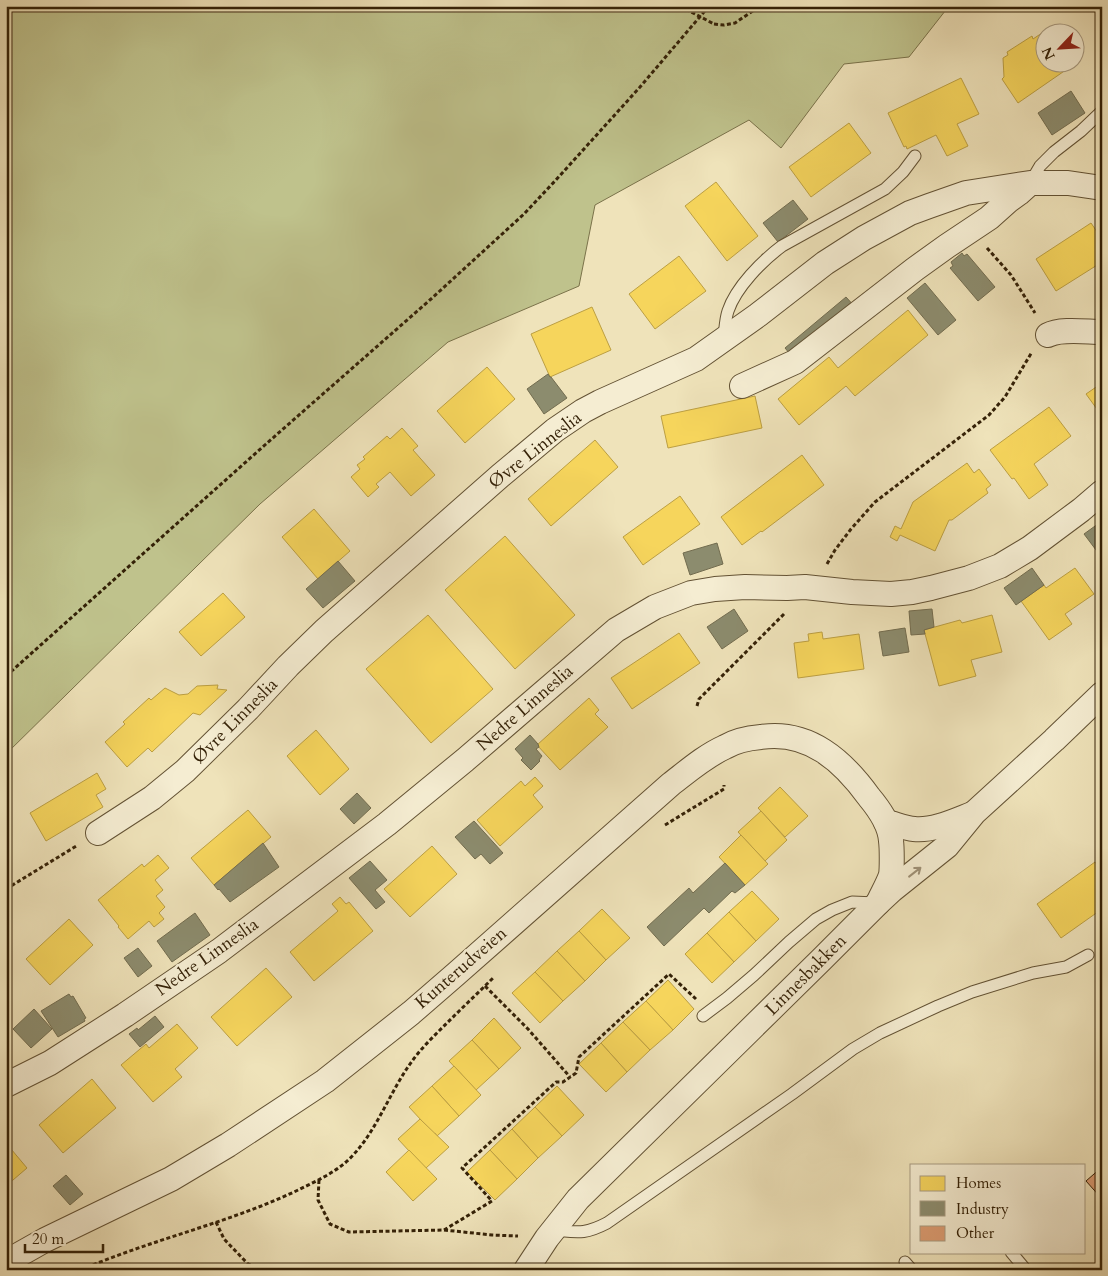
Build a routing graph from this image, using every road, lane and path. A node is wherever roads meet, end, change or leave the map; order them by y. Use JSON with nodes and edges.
{"nodes":[{"id":1,"x":680,"y":6,"type":"edge"},
{"id":2,"x":709,"y":6,"type":"edge"},
{"id":3,"x":760,"y":6,"type":"edge"},
{"id":4,"x":1102,"y":110,"type":"edge"},
{"id":5,"x":915,"y":156,"type":"dead end"},
{"id":6,"x":1030,"y":183,"type":"junction"},
{"id":7,"x":1102,"y":188,"type":"edge"},
{"id":8,"x":973,"y":228,"type":"junction"},
{"id":9,"x":1102,"y":332,"type":"edge"},
{"id":10,"x":1048,"y":335,"type":"junction"},
{"id":11,"x":724,"y":340,"type":"junction"},
{"id":12,"x":742,"y":386,"type":"dead end"},
{"id":13,"x":1102,"y":492,"type":"edge"},
{"id":14,"x":805,"y":587,"type":"junction"},
{"id":15,"x":6,"y":676,"type":"edge"},
{"id":16,"x":1102,"y":694,"type":"edge"},
{"id":17,"x":698,"y":706,"type":"dead end"},
{"id":18,"x":724,"y":785,"type":"dead end"},
{"id":19,"x":974,"y":814,"type":"junction"},
{"id":20,"x":886,"y":822,"type":"junction"},
{"id":21,"x":663,"y":826,"type":"dead end"},
{"id":22,"x":98,"y":832,"type":"joint"},
{"id":23,"x":6,"y":889,"type":"edge"},
{"id":24,"x":878,"y":903,"type":"junction"},
{"id":25,"x":1088,"y":955,"type":"dead end"},
{"id":26,"x":498,"y":973,"type":"dead end"},
{"id":27,"x":485,"y":986,"type":"junction"},
{"id":28,"x":706,"y":1014,"type":"joint"},
{"id":29,"x":570,"y":1077,"type":"junction"},
{"id":30,"x":6,"y":1085,"type":"edge"},
{"id":31,"x":319,"y":1180,"type":"junction"},
{"id":32,"x":216,"y":1222,"type":"junction"},
{"id":33,"x":444,"y":1230,"type":"junction"},
{"id":34,"x":550,"y":1234,"type":"junction"},
{"id":35,"x":1013,"y":1254,"type":"edge"},
{"id":36,"x":6,"y":1262,"type":"edge"},
{"id":37,"x":81,"y":1270,"type":"edge"},
{"id":38,"x":264,"y":1270,"type":"edge"},
{"id":39,"x":526,"y":1270,"type":"edge"},
{"id":40,"x":1026,"y":1270,"type":"edge"}],
"edges":[{"from":1,"to":3,"type":"path","bridge":true},
{"from":2,"to":15,"type":"path"},
{"from":4,"to":6,"type":"lane"},
{"from":5,"to":11,"type":"lane"},
{"from":6,"to":7,"type":"street","name":"Øvre Linneslia"},
{"from":6,"to":8,"type":"street"},
{"from":6,"to":11,"type":"street","name":"Øvre Linneslia"},
{"from":8,"to":10,"type":"path"},
{"from":8,"to":12,"type":"street"},
{"from":9,"to":10,"type":"street"},
{"from":10,"to":14,"type":"path"},
{"from":11,"to":22,"type":"street","name":"Øvre Linneslia"},
{"from":13,"to":14,"type":"street","name":"Nedre Linneslia"},
{"from":14,"to":17,"type":"path"},
{"from":14,"to":30,"type":"street","name":"Nedre Linneslia"},
{"from":16,"to":19,"type":"street","name":"Linnesbakken"},
{"from":18,"to":21,"type":"path"},
{"from":19,"to":20,"type":"street"},
{"from":24,"to":19,"type":"street","name":"Linnesbakken","one_way":true},
{"from":20,"to":24,"type":"street","name":"Kunterudveien"},
{"from":20,"to":36,"type":"street","name":"Kunterudveien"},
{"from":22,"to":23,"type":"path"},
{"from":24,"to":28,"type":"lane"},
{"from":24,"to":34,"type":"street","name":"Linnesbakken"},
{"from":25,"to":34,"type":"lane"},
{"from":26,"to":27,"type":"path"},
{"from":27,"to":29,"type":"path"},
{"from":27,"to":31,"type":"path"},
{"from":28,"to":29,"type":"path"},
{"from":29,"to":33,"type":"path"},
{"from":31,"to":32,"type":"path"},
{"from":31,"to":33,"type":"path"},
{"from":32,"to":37,"type":"path"},
{"from":32,"to":38,"type":"path"},
{"from":33,"to":34,"type":"path"},
{"from":34,"to":39,"type":"street","name":"Linnesbakken"},
{"from":35,"to":40,"type":"lane"}]}
